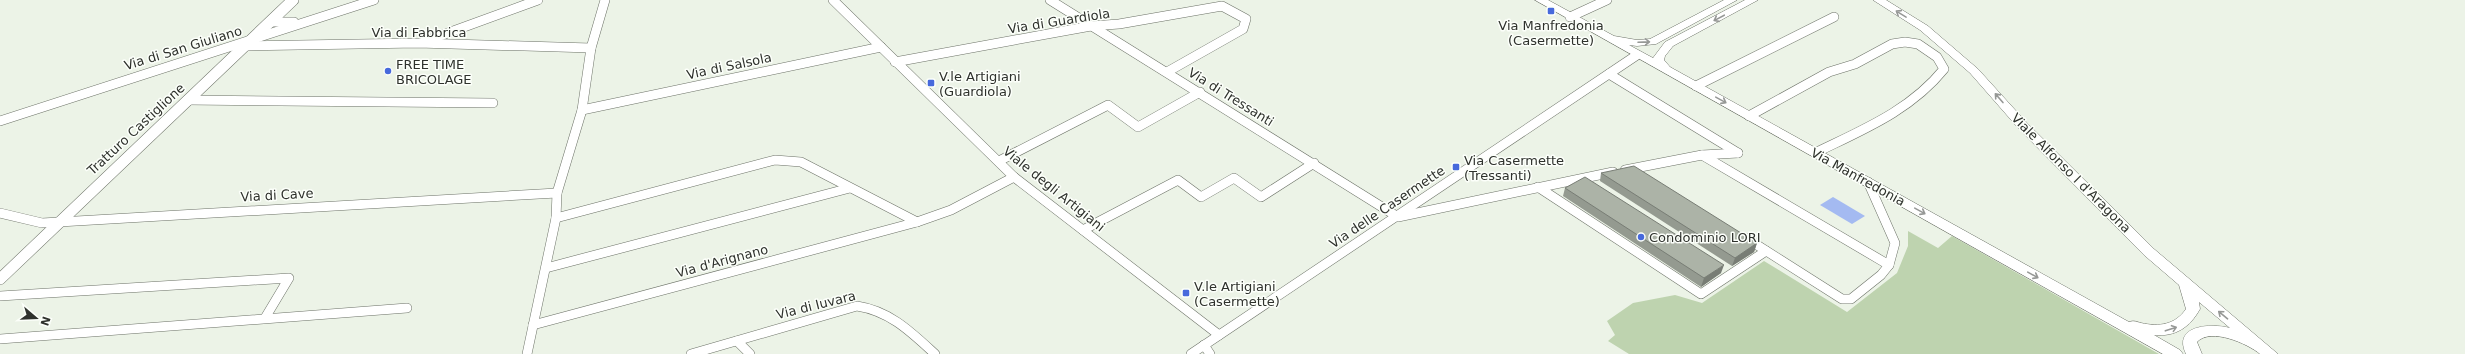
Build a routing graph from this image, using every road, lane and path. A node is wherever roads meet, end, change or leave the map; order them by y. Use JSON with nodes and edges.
{"nodes":[{"id":1,"x":293,"y":0,"type":"edge"},
{"id":2,"x":374,"y":0,"type":"edge"},
{"id":3,"x":538,"y":0,"type":"edge"},
{"id":4,"x":605,"y":0,"type":"edge"},
{"id":5,"x":832,"y":0,"type":"edge"},
{"id":6,"x":1050,"y":0,"type":"edge"},
{"id":7,"x":1540,"y":0,"type":"edge"},
{"id":8,"x":1607,"y":0,"type":"edge"},
{"id":9,"x":1732,"y":0,"type":"edge"},
{"id":10,"x":1753,"y":0,"type":"edge"},
{"id":11,"x":1878,"y":0,"type":"edge"},
{"id":12,"x":336,"y":13,"type":"junction"},
{"id":13,"x":1570,"y":17,"type":"junction"},
{"id":14,"x":1834,"y":17,"type":"dead end"},
{"id":15,"x":270,"y":22,"type":"junction"},
{"id":16,"x":294,"y":22,"type":"junction"},
{"id":17,"x":1091,"y":26,"type":"junction"},
{"id":18,"x":1606,"y":36,"type":"junction"},
{"id":19,"x":252,"y":40,"type":"junction"},
{"id":20,"x":418,"y":44,"type":"junction"},
{"id":21,"x":881,"y":47,"type":"junction"},
{"id":22,"x":591,"y":48,"type":"junction"},
{"id":23,"x":218,"y":52,"type":"junction"},
{"id":24,"x":236,"y":55,"type":"junction"},
{"id":25,"x":1638,"y":55,"type":"junction"},
{"id":26,"x":895,"y":62,"type":"junction"},
{"id":27,"x":170,"y":65,"type":"junction"},
{"id":28,"x":1665,"y":69,"type":"junction"},
{"id":29,"x":1167,"y":72,"type":"junction"},
{"id":30,"x":1609,"y":74,"type":"junction"},
{"id":31,"x":1696,"y":86,"type":"junction"},
{"id":32,"x":1200,"y":92,"type":"junction"},
{"id":33,"x":187,"y":100,"type":"junction"},
{"id":34,"x":493,"y":103,"type":"dead end"},
{"id":35,"x":582,"y":110,"type":"junction"},
{"id":36,"x":0,"y":115,"type":"edge"},
{"id":37,"x":1749,"y":116,"type":"junction"},
{"id":38,"x":12,"y":117,"type":"junction"},
{"id":39,"x":0,"y":121,"type":"edge"},
{"id":40,"x":1815,"y":153,"type":"junction"},
{"id":41,"x":1702,"y":155,"type":"junction"},
{"id":42,"x":999,"y":162,"type":"junction"},
{"id":43,"x":1314,"y":163,"type":"junction"},
{"id":44,"x":1635,"y":168,"type":"junction"},
{"id":45,"x":1014,"y":177,"type":"junction"},
{"id":46,"x":1648,"y":177,"type":"edge"},
{"id":47,"x":1584,"y":178,"type":"junction"},
{"id":48,"x":1868,"y":182,"type":"junction"},
{"id":49,"x":1597,"y":186,"type":"edge"},
{"id":50,"x":1538,"y":187,"type":"junction"},
{"id":51,"x":850,"y":188,"type":"junction"},
{"id":52,"x":557,"y":193,"type":"junction"},
{"id":53,"x":0,"y":213,"type":"edge"},
{"id":54,"x":1398,"y":217,"type":"junction"},
{"id":55,"x":556,"y":218,"type":"junction"},
{"id":56,"x":59,"y":222,"type":"junction"},
{"id":57,"x":917,"y":222,"type":"junction"},
{"id":58,"x":1083,"y":230,"type":"junction"},
{"id":59,"x":1740,"y":234,"type":"edge"},
{"id":60,"x":1766,"y":251,"type":"junction"},
{"id":61,"x":1889,"y":265,"type":"junction"},
{"id":62,"x":546,"y":268,"type":"junction"},
{"id":63,"x":2179,"y":278,"type":"junction"},
{"id":64,"x":0,"y":279,"type":"edge"},
{"id":65,"x":0,"y":296,"type":"edge"},
{"id":66,"x":407,"y":308,"type":"dead end"},
{"id":67,"x":2107,"y":316,"type":"junction"},
{"id":68,"x":265,"y":318,"type":"junction"},
{"id":69,"x":533,"y":325,"type":"junction"},
{"id":70,"x":1219,"y":335,"type":"junction"},
{"id":71,"x":0,"y":339,"type":"edge"},
{"id":72,"x":736,"y":340,"type":"junction"},
{"id":73,"x":1207,"y":350,"type":"edge"},
{"id":74,"x":2266,"y":352,"type":"edge"},
{"id":75,"x":527,"y":354,"type":"edge"},
{"id":76,"x":691,"y":354,"type":"edge"},
{"id":77,"x":750,"y":354,"type":"edge"},
{"id":78,"x":935,"y":354,"type":"edge"},
{"id":79,"x":1191,"y":354,"type":"edge"},
{"id":80,"x":2175,"y":354,"type":"edge"},
{"id":81,"x":2194,"y":354,"type":"edge"}],
"edges":[{"from":1,"to":15,"type":"street","name":"Tratturo Castiglione"},
{"from":2,"to":12,"type":"street","name":"Via di San Giuliano"},
{"from":3,"to":20,"type":"street"},
{"from":4,"to":22,"type":"street"},
{"from":5,"to":21,"type":"street","name":"Viale degli Artigiani"},
{"from":6,"to":17,"type":"street","name":"Via di Tressanti"},
{"from":7,"to":13,"type":"main road","name":"Via Manfredonia"},
{"from":8,"to":13,"type":"street"},
{"from":18,"to":9,"type":"main road","one_way":true},
{"from":10,"to":28,"type":"main road","one_way":true},
{"from":63,"to":11,"type":"main road","name":"Viale Alfonso I d'Aragona","one_way":true},
{"from":12,"to":16,"type":"street"},
{"from":12,"to":19,"type":"street","name":"Via di San Giuliano"},
{"from":13,"to":18,"type":"main road","name":"Via Manfredonia"},
{"from":14,"to":31,"type":"street"},
{"from":15,"to":16,"type":"street"},
{"from":15,"to":19,"type":"street","name":"Tratturo Castiglione"},
{"from":16,"to":19,"type":"street"},
{"from":17,"to":26,"type":"street","name":"Via di Guardiola"},
{"from":17,"to":29,"type":"street","name":"Via di Tressanti"},
{"from":17,"to":29,"type":"street","name":"Via di Guardiola"},
{"from":18,"to":25,"type":"main road","name":"Via Manfredonia"},
{"from":19,"to":20,"type":"street","name":"Via di Fabbrica"},
{"from":19,"to":23,"type":"street","name":"Via di San Giuliano"},
{"from":19,"to":24,"type":"street","name":"Tratturo Castiglione"},
{"from":19,"to":27,"type":"street"},
{"from":20,"to":22,"type":"street","name":"Via di Fabbrica"},
{"from":21,"to":26,"type":"street","name":"Viale degli Artigiani"},
{"from":21,"to":35,"type":"street","name":"Via di Salsola"},
{"from":22,"to":35,"type":"street"},
{"from":23,"to":24,"type":"street"},
{"from":23,"to":27,"type":"street","name":"Via di San Giuliano"},
{"from":24,"to":33,"type":"street","name":"Tratturo Castiglione"},
{"from":25,"to":28,"type":"main road","name":"Via Manfredonia"},
{"from":25,"to":30,"type":"street","name":"Via delle Casermette"},
{"from":26,"to":42,"type":"street","name":"Viale degli Artigiani"},
{"from":27,"to":38,"type":"street","name":"Via di San Giuliano"},
{"from":28,"to":31,"type":"main road","name":"Via Manfredonia"},
{"from":29,"to":32,"type":"street","name":"Via di Tressanti"},
{"from":30,"to":41,"type":"street"},
{"from":30,"to":54,"type":"street","name":"Via delle Casermette"},
{"from":31,"to":37,"type":"main road","name":"Via Manfredonia","one_way":true},
{"from":32,"to":42,"type":"street"},
{"from":32,"to":43,"type":"street","name":"Via di Tressanti"},
{"from":33,"to":34,"type":"street"},
{"from":33,"to":56,"type":"street","name":"Tratturo Castiglione"},
{"from":35,"to":52,"type":"street"},
{"from":36,"to":38,"type":"street"},
{"from":37,"to":40,"type":"main road","name":"Via Manfredonia"},
{"from":37,"to":40,"type":"street"},
{"from":38,"to":39,"type":"street","name":"Via di San Giuliano"},
{"from":40,"to":48,"type":"main road","name":"Via Manfredonia"},
{"from":41,"to":44,"type":"street"},
{"from":41,"to":61,"type":"street"},
{"from":42,"to":45,"type":"street","name":"Viale degli Artigiani"},
{"from":43,"to":54,"type":"street","name":"Via di Tressanti"},
{"from":43,"to":58,"type":"street"},
{"from":44,"to":46,"type":"street"},
{"from":44,"to":47,"type":"street"},
{"from":45,"to":57,"type":"street","name":"Via d'Arignano"},
{"from":45,"to":58,"type":"street","name":"Viale degli Artigiani"},
{"from":47,"to":49,"type":"street"},
{"from":47,"to":50,"type":"street"},
{"from":48,"to":61,"type":"street"},
{"from":48,"to":67,"type":"main road","name":"Via Manfredonia","one_way":true},
{"from":50,"to":54,"type":"street"},
{"from":50,"to":60,"type":"street"},
{"from":51,"to":55,"type":"street"},
{"from":51,"to":57,"type":"street"},
{"from":51,"to":62,"type":"street"},
{"from":52,"to":55,"type":"street"},
{"from":52,"to":56,"type":"street","name":"Via di Cave"},
{"from":53,"to":56,"type":"street","name":"Via di Cave"},
{"from":54,"to":70,"type":"street","name":"Via delle Casermette"},
{"from":55,"to":62,"type":"street"},
{"from":56,"to":64,"type":"street","name":"Tratturo Castiglione"},
{"from":57,"to":69,"type":"street","name":"Via d'Arignano"},
{"from":58,"to":70,"type":"street","name":"Viale degli Artigiani"},
{"from":59,"to":60,"type":"street"},
{"from":60,"to":61,"type":"street"},
{"from":62,"to":69,"type":"street"},
{"from":67,"to":63,"type":"main road","one_way":true},
{"from":74,"to":63,"type":"main road","name":"Viale Alfonso I d'Aragona","one_way":true},
{"from":65,"to":68,"type":"street"},
{"from":66,"to":68,"type":"street"},
{"from":67,"to":80,"type":"main road","name":"Via Manfredonia"},
{"from":68,"to":71,"type":"street"},
{"from":69,"to":75,"type":"street"},
{"from":70,"to":73,"type":"street","name":"Via delle Casermette"},
{"from":72,"to":76,"type":"street","name":"Via di Iuvara"},
{"from":72,"to":77,"type":"street"},
{"from":72,"to":78,"type":"street","name":"Via di Iuvara"},
{"from":73,"to":79,"type":"street","name":"Via delle Casermette"},
{"from":74,"to":81,"type":"main road"}]}
